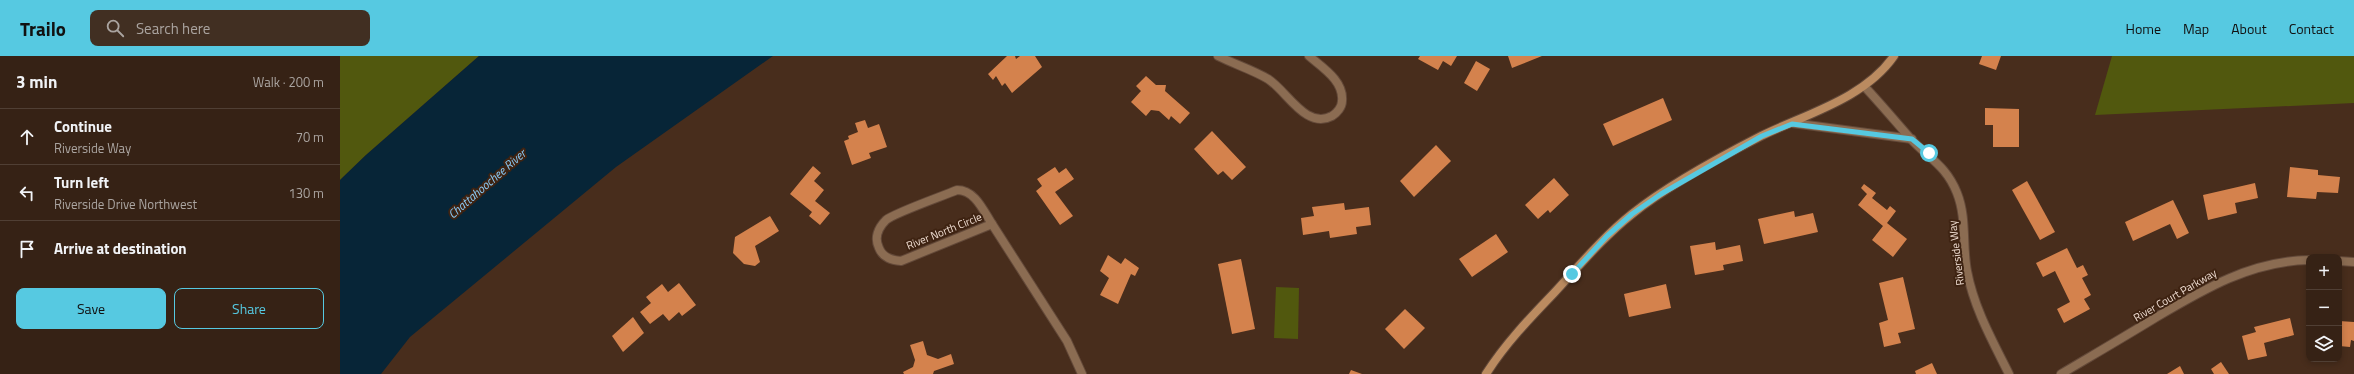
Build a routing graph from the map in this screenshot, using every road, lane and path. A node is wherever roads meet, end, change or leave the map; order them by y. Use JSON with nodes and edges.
{"nodes":[{"id":1,"x":1218,"y":56,"type":"edge"},
{"id":2,"x":1310,"y":56,"type":"edge"},
{"id":3,"x":1894,"y":56,"type":"edge"},
{"id":4,"x":1864,"y":86,"type":"junction"},
{"id":5,"x":1792,"y":124,"type":"junction"},
{"id":6,"x":1912,"y":139,"type":"junction"},
{"id":7,"x":992,"y":224,"type":"junction"},
{"id":8,"x":2306,"y":260,"type":"edge"},
{"id":9,"x":2342,"y":261,"type":"edge"},
{"id":10,"x":2354,"y":262,"type":"edge"},
{"id":11,"x":1082,"y":374,"type":"edge"},
{"id":12,"x":1486,"y":374,"type":"edge"},
{"id":13,"x":2009,"y":374,"type":"edge"},
{"id":14,"x":2061,"y":374,"type":"edge"}],
"edges":[{"from":1,"to":2,"type":"street"},
{"from":3,"to":4,"type":"street"},
{"from":4,"to":5,"type":"street"},
{"from":4,"to":6,"type":"street","name":"Riverside Way"},
{"from":5,"to":6,"type":"street"},
{"from":5,"to":12,"type":"street"},
{"from":6,"to":13,"type":"street","name":"Riverside Way"},
{"from":7,"to":7,"type":"street","name":"River North Circle"},
{"from":7,"to":11,"type":"street","name":"River North Circle"},
{"from":8,"to":14,"type":"street","name":"River Court Parkway"},
{"from":9,"to":10,"type":"street"}]}
